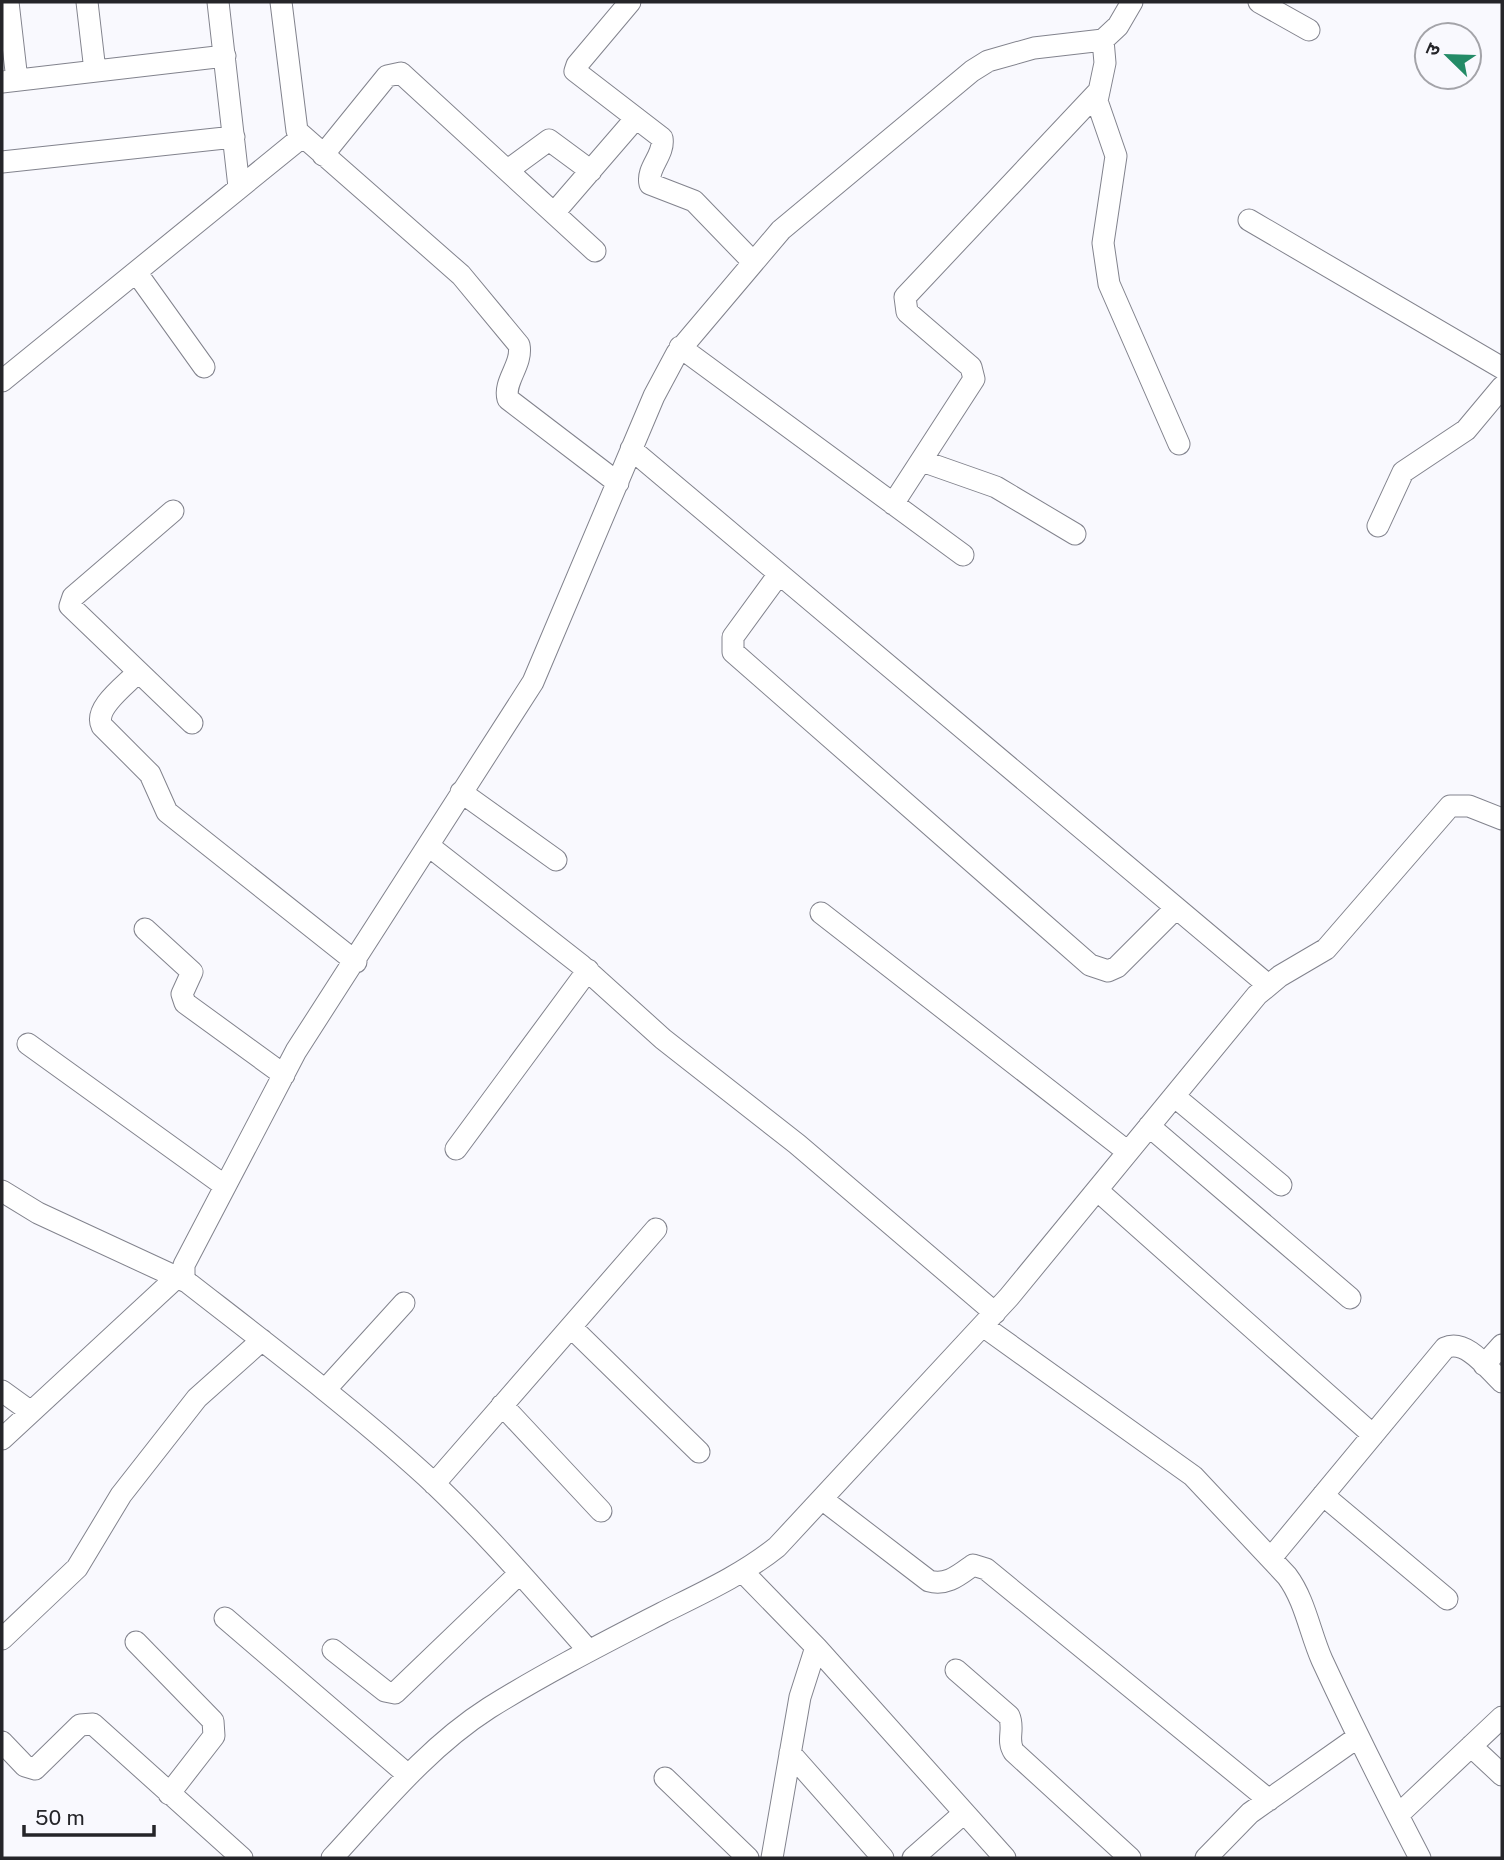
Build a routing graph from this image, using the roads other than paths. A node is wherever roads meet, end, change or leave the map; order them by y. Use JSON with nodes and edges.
{"nodes":[{"id":1,"x":8,"y":2,"type":"edge"},
{"id":2,"x":87,"y":2,"type":"edge"},
{"id":3,"x":218,"y":2,"type":"edge"},
{"id":4,"x":281,"y":2,"type":"edge"},
{"id":5,"x":630,"y":2,"type":"edge"},
{"id":6,"x":1259,"y":2,"type":"edge"},
{"id":7,"x":1129,"y":3,"type":"edge"},
{"id":8,"x":1309,"y":30,"type":"dead end"},
{"id":9,"x":1104,"y":40,"type":"junction"},
{"id":10,"x":225,"y":56,"type":"junction"},
{"id":11,"x":95,"y":71,"type":"junction"},
{"id":12,"x":9,"y":81,"type":"edge"},
{"id":13,"x":1098,"y":92,"type":"junction"},
{"id":14,"x":636,"y":118,"type":"junction"},
{"id":15,"x":234,"y":137,"type":"junction"},
{"id":16,"x":302,"y":137,"type":"junction"},
{"id":17,"x":323,"y":155,"type":"junction"},
{"id":18,"x":2,"y":162,"type":"edge"},
{"id":19,"x":508,"y":170,"type":"junction"},
{"id":20,"x":591,"y":171,"type":"junction"},
{"id":21,"x":239,"y":187,"type":"junction"},
{"id":22,"x":554,"y":213,"type":"junction"},
{"id":23,"x":1249,"y":220,"type":"dead end"},
{"id":24,"x":595,"y":251,"type":"dead end"},
{"id":25,"x":753,"y":262,"type":"junction"},
{"id":26,"x":136,"y":272,"type":"junction"},
{"id":27,"x":680,"y":347,"type":"junction"},
{"id":28,"x":204,"y":367,"type":"dead end"},
{"id":29,"x":1502,"y":368,"type":"edge"},
{"id":30,"x":2,"y":381,"type":"edge"},
{"id":31,"x":1502,"y":387,"type":"edge"},
{"id":32,"x":1179,"y":444,"type":"dead end"},
{"id":33,"x":631,"y":449,"type":"junction"},
{"id":34,"x":922,"y":461,"type":"junction"},
{"id":35,"x":618,"y":483,"type":"junction"},
{"id":36,"x":893,"y":504,"type":"junction"},
{"id":37,"x":173,"y":511,"type":"dead end"},
{"id":38,"x":1378,"y":526,"type":"dead end"},
{"id":39,"x":1075,"y":534,"type":"dead end"},
{"id":40,"x":963,"y":555,"type":"dead end"},
{"id":41,"x":779,"y":574,"type":"junction"},
{"id":42,"x":138,"y":672,"type":"junction"},
{"id":43,"x":192,"y":723,"type":"dead end"},
{"id":44,"x":461,"y":792,"type":"junction"},
{"id":45,"x":1502,"y":819,"type":"edge"},
{"id":46,"x":429,"y":846,"type":"junction"},
{"id":47,"x":556,"y":860,"type":"dead end"},
{"id":48,"x":1176,"y":908,"type":"junction"},
{"id":49,"x":821,"y":913,"type":"dead end"},
{"id":50,"x":145,"y":929,"type":"dead end"},
{"id":51,"x":356,"y":961,"type":"junction"},
{"id":52,"x":588,"y":970,"type":"junction"},
{"id":53,"x":1268,"y":985,"type":"junction"},
{"id":54,"x":28,"y":1044,"type":"dead end"},
{"id":55,"x":284,"y":1075,"type":"junction"},
{"id":56,"x":1174,"y":1096,"type":"junction"},
{"id":57,"x":1149,"y":1126,"type":"junction"},
{"id":58,"x":456,"y":1149,"type":"dead end"},
{"id":59,"x":1128,"y":1152,"type":"junction"},
{"id":60,"x":1281,"y":1185,"type":"dead end"},
{"id":61,"x":225,"y":1186,"type":"junction"},
{"id":62,"x":1097,"y":1190,"type":"junction"},
{"id":63,"x":2,"y":1191,"type":"edge"},
{"id":64,"x":656,"y":1228,"type":"dead end"},
{"id":65,"x":182,"y":1280,"type":"junction"},
{"id":66,"x":1350,"y":1298,"type":"dead end"},
{"id":67,"x":404,"y":1303,"type":"dead end"},
{"id":68,"x":989,"y":1319,"type":"junction"},
{"id":69,"x":571,"y":1327,"type":"junction"},
{"id":70,"x":262,"y":1340,"type":"junction"},
{"id":71,"x":1502,"y":1345,"type":"edge"},
{"id":72,"x":1484,"y":1364,"type":"junction"},
{"id":73,"x":1502,"y":1382,"type":"edge"},
{"id":74,"x":325,"y":1390,"type":"junction"},
{"id":75,"x":2,"y":1391,"type":"edge"},
{"id":76,"x":502,"y":1405,"type":"junction"},
{"id":77,"x":31,"y":1412,"type":"junction"},
{"id":78,"x":1373,"y":1434,"type":"junction"},
{"id":79,"x":2,"y":1439,"type":"edge"},
{"id":80,"x":699,"y":1452,"type":"dead end"},
{"id":81,"x":433,"y":1484,"type":"junction"},
{"id":82,"x":1323,"y":1495,"type":"junction"},
{"id":83,"x":822,"y":1499,"type":"junction"},
{"id":84,"x":601,"y":1511,"type":"dead end"},
{"id":85,"x":1270,"y":1558,"type":"junction"},
{"id":86,"x":743,"y":1572,"type":"junction"},
{"id":87,"x":520,"y":1573,"type":"junction"},
{"id":88,"x":1447,"y":1599,"type":"dead end"},
{"id":89,"x":225,"y":1618,"type":"dead end"},
{"id":90,"x":2,"y":1639,"type":"edge"},
{"id":91,"x":136,"y":1642,"type":"dead end"},
{"id":92,"x":816,"y":1647,"type":"junction"},
{"id":93,"x":332,"y":1650,"type":"dead end"},
{"id":94,"x":589,"y":1651,"type":"junction"},
{"id":95,"x":956,"y":1670,"type":"dead end"},
{"id":96,"x":1502,"y":1717,"type":"edge"},
{"id":97,"x":1358,"y":1737,"type":"junction"},
{"id":98,"x":2,"y":1742,"type":"edge"},
{"id":99,"x":1472,"y":1746,"type":"junction"},
{"id":100,"x":790,"y":1753,"type":"junction"},
{"id":101,"x":408,"y":1775,"type":"junction"},
{"id":102,"x":1502,"y":1775,"type":"edge"},
{"id":103,"x":665,"y":1778,"type":"dead end"},
{"id":104,"x":169,"y":1794,"type":"junction"},
{"id":105,"x":1269,"y":1800,"type":"junction"},
{"id":106,"x":964,"y":1813,"type":"junction"},
{"id":107,"x":1398,"y":1815,"type":"junction"},
{"id":108,"x":242,"y":1858,"type":"edge"},
{"id":109,"x":332,"y":1858,"type":"edge"},
{"id":110,"x":748,"y":1858,"type":"edge"},
{"id":111,"x":772,"y":1858,"type":"edge"},
{"id":112,"x":883,"y":1858,"type":"edge"},
{"id":113,"x":913,"y":1858,"type":"edge"},
{"id":114,"x":1004,"y":1858,"type":"edge"},
{"id":115,"x":1129,"y":1858,"type":"edge"},
{"id":116,"x":1206,"y":1858,"type":"edge"},
{"id":117,"x":1420,"y":1858,"type":"edge"}],
"edges":[{"from":1,"to":12,"type":"street"},
{"from":2,"to":11,"type":"street"},
{"from":3,"to":10,"type":"street"},
{"from":4,"to":16,"type":"street"},
{"from":5,"to":14,"type":"street"},
{"from":6,"to":8,"type":"street"},
{"from":7,"to":9,"type":"street"},
{"from":9,"to":13,"type":"street"},
{"from":9,"to":25,"type":"street"},
{"from":10,"to":11,"type":"street"},
{"from":10,"to":15,"type":"street"},
{"from":11,"to":12,"type":"street"},
{"from":13,"to":32,"type":"street"},
{"from":13,"to":34,"type":"street"},
{"from":14,"to":20,"type":"street"},
{"from":14,"to":25,"type":"street"},
{"from":15,"to":18,"type":"street"},
{"from":15,"to":21,"type":"street"},
{"from":16,"to":17,"type":"street"},
{"from":16,"to":21,"type":"street"},
{"from":17,"to":19,"type":"street"},
{"from":17,"to":35,"type":"street"},
{"from":19,"to":20,"type":"street"},
{"from":19,"to":22,"type":"street"},
{"from":20,"to":22,"type":"street"},
{"from":21,"to":26,"type":"street"},
{"from":22,"to":24,"type":"street"},
{"from":23,"to":29,"type":"street"},
{"from":25,"to":27,"type":"street"},
{"from":26,"to":28,"type":"street"},
{"from":26,"to":30,"type":"street"},
{"from":27,"to":33,"type":"street"},
{"from":27,"to":36,"type":"street"},
{"from":31,"to":38,"type":"street"},
{"from":33,"to":35,"type":"street"},
{"from":33,"to":41,"type":"street"},
{"from":34,"to":36,"type":"street"},
{"from":34,"to":39,"type":"street"},
{"from":35,"to":44,"type":"street"},
{"from":36,"to":40,"type":"street"},
{"from":37,"to":42,"type":"street"},
{"from":41,"to":48,"type":"street"},
{"from":41,"to":48,"type":"street"},
{"from":42,"to":43,"type":"street"},
{"from":42,"to":51,"type":"street"},
{"from":44,"to":46,"type":"street"},
{"from":44,"to":47,"type":"street"},
{"from":45,"to":53,"type":"street"},
{"from":46,"to":51,"type":"street"},
{"from":46,"to":52,"type":"street"},
{"from":48,"to":53,"type":"street"},
{"from":49,"to":59,"type":"street"},
{"from":50,"to":55,"type":"street"},
{"from":51,"to":55,"type":"street"},
{"from":52,"to":58,"type":"street"},
{"from":52,"to":68,"type":"street"},
{"from":53,"to":56,"type":"street"},
{"from":54,"to":61,"type":"street"},
{"from":55,"to":61,"type":"street"},
{"from":56,"to":57,"type":"street"},
{"from":56,"to":60,"type":"street"},
{"from":57,"to":59,"type":"street"},
{"from":57,"to":66,"type":"street"},
{"from":59,"to":62,"type":"street"},
{"from":61,"to":65,"type":"street"},
{"from":62,"to":68,"type":"street"},
{"from":62,"to":78,"type":"street"},
{"from":63,"to":65,"type":"street"},
{"from":64,"to":69,"type":"street"},
{"from":65,"to":70,"type":"street"},
{"from":65,"to":77,"type":"street"},
{"from":67,"to":74,"type":"street"},
{"from":68,"to":83,"type":"street"},
{"from":68,"to":85,"type":"street"},
{"from":69,"to":76,"type":"street"},
{"from":69,"to":80,"type":"street"},
{"from":70,"to":74,"type":"street"},
{"from":70,"to":90,"type":"street"},
{"from":71,"to":72,"type":"street"},
{"from":72,"to":73,"type":"street"},
{"from":72,"to":78,"type":"street"},
{"from":74,"to":81,"type":"street"},
{"from":75,"to":77,"type":"street"},
{"from":76,"to":81,"type":"street"},
{"from":76,"to":84,"type":"street"},
{"from":77,"to":79,"type":"street"},
{"from":78,"to":82,"type":"street"},
{"from":81,"to":87,"type":"street"},
{"from":82,"to":85,"type":"street"},
{"from":82,"to":88,"type":"street"},
{"from":83,"to":86,"type":"street"},
{"from":83,"to":105,"type":"street"},
{"from":85,"to":97,"type":"street"},
{"from":86,"to":92,"type":"street"},
{"from":86,"to":94,"type":"street"},
{"from":87,"to":93,"type":"street"},
{"from":87,"to":94,"type":"street"},
{"from":89,"to":101,"type":"street"},
{"from":91,"to":104,"type":"street"},
{"from":92,"to":100,"type":"street"},
{"from":92,"to":106,"type":"street"},
{"from":94,"to":101,"type":"street"},
{"from":95,"to":115,"type":"street"},
{"from":96,"to":99,"type":"street"},
{"from":97,"to":105,"type":"street"},
{"from":97,"to":107,"type":"street"},
{"from":98,"to":104,"type":"street"},
{"from":99,"to":102,"type":"street"},
{"from":99,"to":107,"type":"street"},
{"from":100,"to":111,"type":"street"},
{"from":100,"to":112,"type":"street"},
{"from":101,"to":109,"type":"street"},
{"from":103,"to":110,"type":"street"},
{"from":104,"to":108,"type":"street"},
{"from":105,"to":116,"type":"street"},
{"from":106,"to":113,"type":"street"},
{"from":106,"to":114,"type":"street"},
{"from":107,"to":117,"type":"street"}]}
